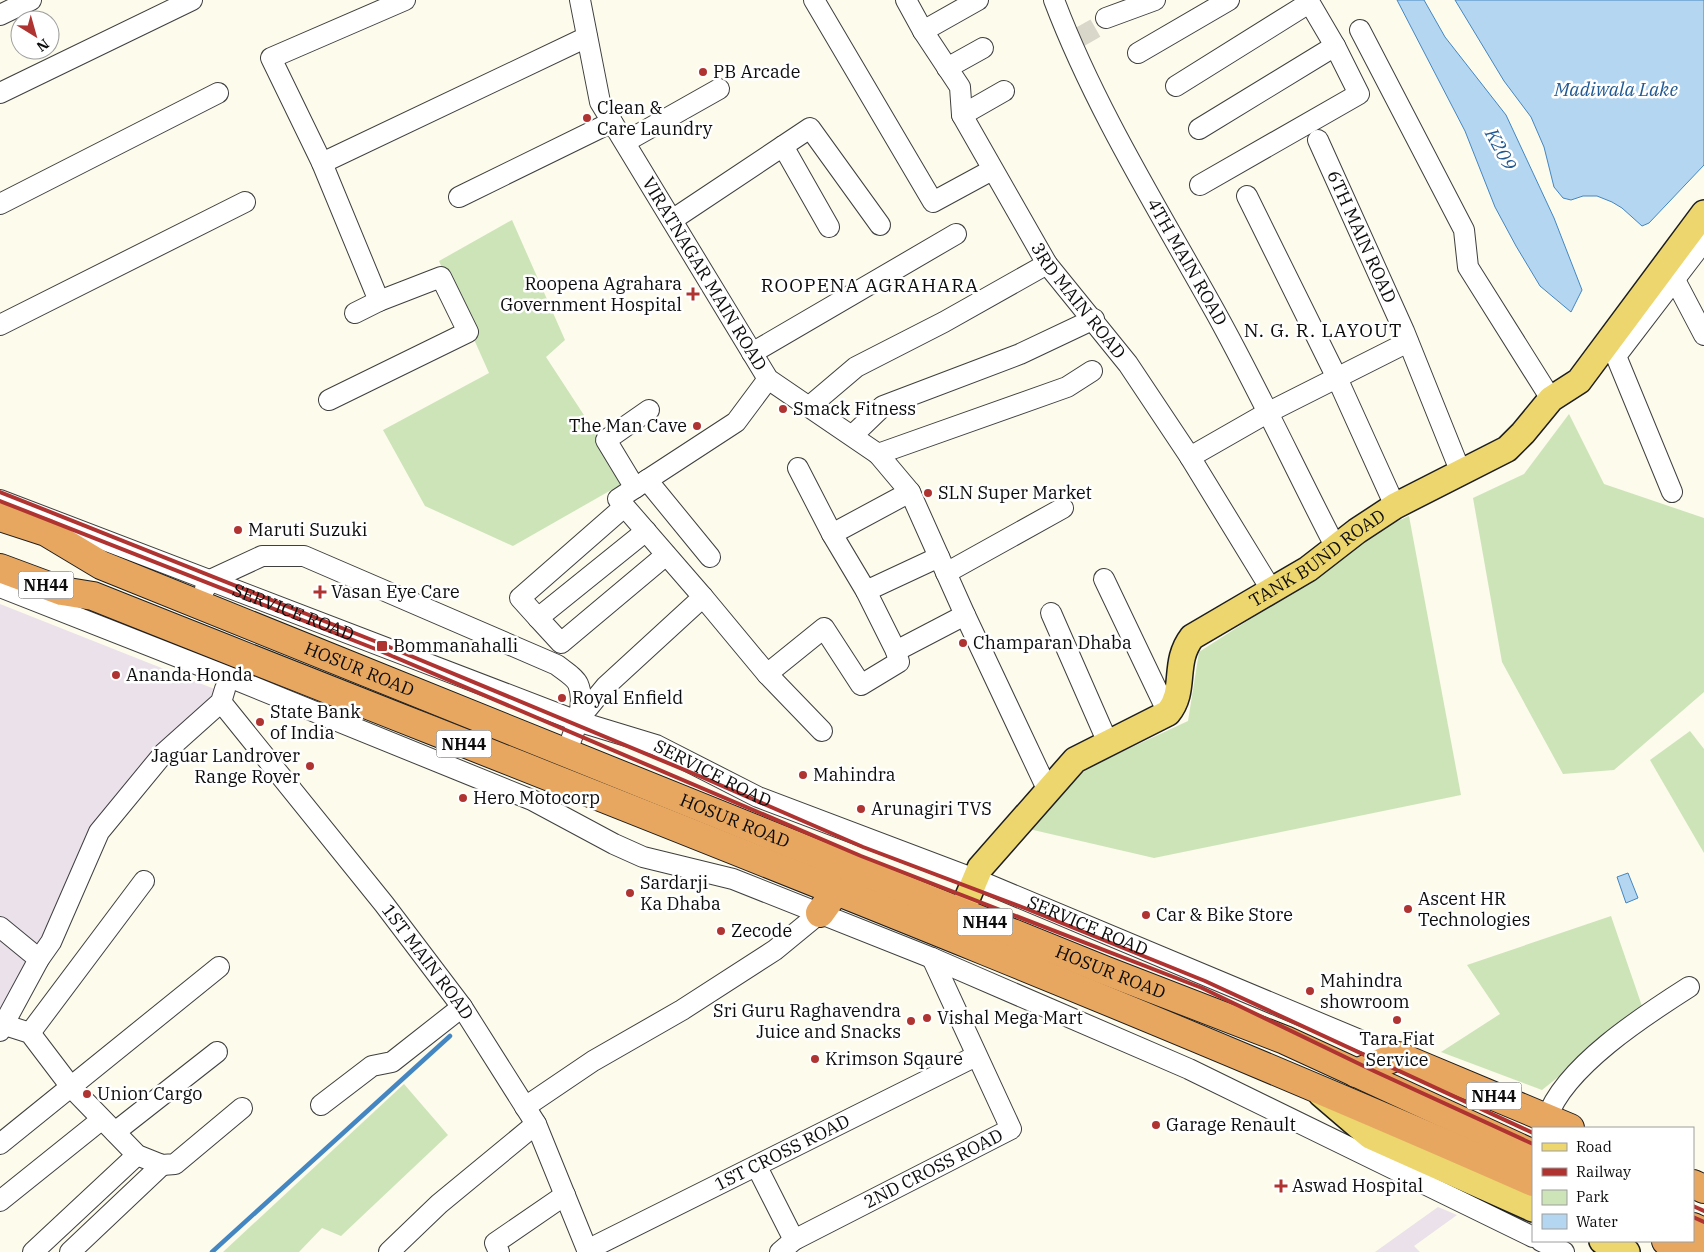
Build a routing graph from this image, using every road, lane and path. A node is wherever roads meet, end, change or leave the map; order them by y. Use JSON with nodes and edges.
{"nodes":[{"id":1,"x":32,"y":0,"type":"edge"},
{"id":2,"x":192,"y":0,"type":"edge"},
{"id":3,"x":405,"y":0,"type":"edge"},
{"id":4,"x":580,"y":0,"type":"edge"},
{"id":5,"x":814,"y":0,"type":"edge"},
{"id":6,"x":906,"y":0,"type":"edge"},
{"id":7,"x":978,"y":0,"type":"edge"},
{"id":8,"x":1054,"y":0,"type":"edge"},
{"id":9,"x":1155,"y":0,"type":"edge"},
{"id":10,"x":1228,"y":0,"type":"edge"},
{"id":11,"x":1308,"y":2,"type":"edge"},
{"id":12,"x":1104,"y":14,"type":"tunnel mouth"},
{"id":13,"x":0,"y":15,"type":"edge"},
{"id":14,"x":1360,"y":30,"type":"dead end"},
{"id":15,"x":922,"y":32,"type":"junction"},
{"id":16,"x":588,"y":37,"type":"junction"},
{"id":17,"x":1335,"y":46,"type":"junction"},
{"id":18,"x":983,"y":48,"type":"dead end"},
{"id":19,"x":1138,"y":53,"type":"dead end"},
{"id":20,"x":947,"y":68,"type":"junction"},
{"id":21,"x":1176,"y":86,"type":"dead end"},
{"id":22,"x":719,"y":89,"type":"dead end"},
{"id":23,"x":1004,"y":91,"type":"dead end"},
{"id":24,"x":0,"y":93,"type":"edge"},
{"id":25,"x":218,"y":93,"type":"dead end"},
{"id":26,"x":962,"y":115,"type":"junction"},
{"id":27,"x":612,"y":122,"type":"junction"},
{"id":28,"x":1199,"y":130,"type":"dead end"},
{"id":29,"x":1318,"y":140,"type":"dead end"},
{"id":30,"x":625,"y":142,"type":"junction"},
{"id":31,"x":783,"y":146,"type":"junction"},
{"id":32,"x":322,"y":164,"type":"junction"},
{"id":33,"x":992,"y":170,"type":"junction"},
{"id":34,"x":1200,"y":185,"type":"dead end"},
{"id":35,"x":1247,"y":196,"type":"dead end"},
{"id":36,"x":459,"y":197,"type":"dead end"},
{"id":37,"x":245,"y":202,"type":"dead end"},
{"id":38,"x":0,"y":204,"type":"edge"},
{"id":39,"x":1704,"y":213,"type":"edge"},
{"id":40,"x":672,"y":220,"type":"junction"},
{"id":41,"x":880,"y":225,"type":"dead end"},
{"id":42,"x":828,"y":227,"type":"dead end"},
{"id":43,"x":956,"y":234,"type":"dead end"},
{"id":44,"x":1704,"y":241,"type":"edge"},
{"id":45,"x":1047,"y":264,"type":"junction"},
{"id":46,"x":1674,"y":278,"type":"junction"},
{"id":47,"x":379,"y":301,"type":"junction"},
{"id":48,"x":355,"y":312,"type":"dead end"},
{"id":49,"x":1094,"y":320,"type":"junction"},
{"id":50,"x":0,"y":325,"type":"edge"},
{"id":51,"x":1704,"y":335,"type":"edge"},
{"id":52,"x":1408,"y":342,"type":"junction"},
{"id":53,"x":752,"y":352,"type":"junction"},
{"id":54,"x":1092,"y":371,"type":"dead end"},
{"id":55,"x":768,"y":378,"type":"junction"},
{"id":56,"x":1337,"y":378,"type":"junction"},
{"id":57,"x":1551,"y":399,"type":"junction"},
{"id":58,"x":329,"y":400,"type":"dead end"},
{"id":59,"x":810,"y":406,"type":"junction"},
{"id":60,"x":649,"y":410,"type":"dead end"},
{"id":61,"x":1267,"y":412,"type":"junction"},
{"id":62,"x":853,"y":435,"type":"junction"},
{"id":63,"x":878,"y":454,"type":"junction"},
{"id":64,"x":1190,"y":456,"type":"junction"},
{"id":65,"x":798,"y":468,"type":"dead end"},
{"id":66,"x":1461,"y":473,"type":"junction"},
{"id":67,"x":641,"y":484,"type":"junction"},
{"id":68,"x":910,"y":492,"type":"junction"},
{"id":69,"x":1672,"y":492,"type":"dead end"},
{"id":70,"x":0,"y":500,"type":"edge"},
{"id":71,"x":1395,"y":506,"type":"junction"},
{"id":72,"x":624,"y":507,"type":"junction"},
{"id":73,"x":1063,"y":508,"type":"dead end"},
{"id":74,"x":0,"y":516,"type":"edge"},
{"id":75,"x":646,"y":531,"type":"junction"},
{"id":76,"x":832,"y":534,"type":"junction"},
{"id":77,"x":0,"y":535,"type":"edge"},
{"id":78,"x":1336,"y":548,"type":"junction"},
{"id":79,"x":0,"y":552,"type":"edge"},
{"id":80,"x":666,"y":555,"type":"junction"},
{"id":81,"x":710,"y":557,"type":"dead end"},
{"id":82,"x":101,"y":565,"type":"junction"},
{"id":83,"x":943,"y":565,"type":"junction"},
{"id":84,"x":0,"y":568,"type":"edge"},
{"id":85,"x":1104,"y":579,"type":"dead end"},
{"id":86,"x":0,"y":587,"type":"edge"},
{"id":87,"x":866,"y":591,"type":"junction"},
{"id":88,"x":1272,"y":591,"type":"junction"},
{"id":89,"x":204,"y":593,"type":"junction"},
{"id":90,"x":93,"y":596,"type":"junction"},
{"id":91,"x":702,"y":597,"type":"junction"},
{"id":92,"x":1051,"y":613,"type":"dead end"},
{"id":93,"x":965,"y":615,"type":"junction"},
{"id":94,"x":538,"y":618,"type":"junction"},
{"id":95,"x":896,"y":651,"type":"junction"},
{"id":96,"x":767,"y":674,"type":"junction"},
{"id":97,"x":229,"y":677,"type":"junction"},
{"id":98,"x":221,"y":702,"type":"junction"},
{"id":99,"x":1168,"y":713,"type":"junction"},
{"id":100,"x":577,"y":722,"type":"junction"},
{"id":101,"x":822,"y":731,"type":"dead end"},
{"id":102,"x":1108,"y":743,"type":"junction"},
{"id":103,"x":566,"y":754,"type":"junction"},
{"id":104,"x":1048,"y":791,"type":"junction"},
{"id":105,"x":974,"y":879,"type":"junction"},
{"id":106,"x":144,"y":881,"type":"dead end"},
{"id":107,"x":828,"y":903,"type":"junction"},
{"id":108,"x":961,"y":913,"type":"junction"},
{"id":109,"x":0,"y":926,"type":"edge"},
{"id":110,"x":932,"y":958,"type":"junction"},
{"id":111,"x":39,"y":959,"type":"junction"},
{"id":112,"x":219,"y":967,"type":"dead end"},
{"id":113,"x":1689,"y":986,"type":"dead end"},
{"id":114,"x":462,"y":1007,"type":"junction"},
{"id":115,"x":2,"y":1028,"type":"edge"},
{"id":116,"x":30,"y":1033,"type":"junction"},
{"id":117,"x":217,"y":1052,"type":"dead end"},
{"id":118,"x":976,"y":1056,"type":"junction"},
{"id":119,"x":1408,"y":1060,"type":"junction"},
{"id":120,"x":1356,"y":1073,"type":"junction"},
{"id":121,"x":1311,"y":1085,"type":"junction"},
{"id":122,"x":71,"y":1087,"type":"junction"},
{"id":123,"x":321,"y":1106,"type":"dead end"},
{"id":124,"x":525,"y":1106,"type":"junction"},
{"id":125,"x":242,"y":1108,"type":"dead end"},
{"id":126,"x":1558,"y":1123,"type":"edge"},
{"id":127,"x":536,"y":1124,"type":"junction"},
{"id":128,"x":108,"y":1126,"type":"junction"},
{"id":129,"x":1464,"y":1137,"type":"junction"},
{"id":130,"x":0,"y":1144,"type":"edge"},
{"id":131,"x":1532,"y":1154,"type":"edge"},
{"id":132,"x":137,"y":1155,"type":"junction"},
{"id":133,"x":162,"y":1165,"type":"junction"},
{"id":134,"x":758,"y":1166,"type":"junction"},
{"id":135,"x":1532,"y":1181,"type":"edge"},
{"id":136,"x":565,"y":1195,"type":"junction"},
{"id":137,"x":0,"y":1201,"type":"edge"},
{"id":138,"x":1532,"y":1209,"type":"edge"},
{"id":139,"x":1532,"y":1237,"type":"edge"},
{"id":140,"x":1543,"y":1242,"type":"edge"},
{"id":141,"x":1604,"y":1242,"type":"edge"},
{"id":142,"x":1668,"y":1242,"type":"edge"},
{"id":143,"x":787,"y":1246,"type":"edge"},
{"id":144,"x":497,"y":1247,"type":"edge"},
{"id":145,"x":588,"y":1251,"type":"edge"},
{"id":146,"x":33,"y":1252,"type":"edge"},
{"id":147,"x":70,"y":1252,"type":"edge"},
{"id":148,"x":389,"y":1252,"type":"edge"},
{"id":149,"x":1564,"y":1252,"type":"edge"},
{"id":150,"x":1627,"y":1252,"type":"edge"},
{"id":151,"x":1692,"y":1252,"type":"edge"}],
"edges":[{"from":1,"to":13,"type":"street"},
{"from":2,"to":24,"type":"street"},
{"from":3,"to":32,"type":"street"},
{"from":4,"to":16,"type":"street","name":"VIRATNAGAR MAIN ROAD"},
{"from":5,"to":33,"type":"street"},
{"from":6,"to":15,"type":"street","name":"3RD MAIN ROAD"},
{"from":7,"to":15,"type":"street"},
{"from":8,"to":61,"type":"street","name":"4TH MAIN ROAD"},
{"from":9,"to":12,"type":"street"},
{"from":10,"to":19,"type":"street"},
{"from":11,"to":17,"type":"street"},
{"from":11,"to":21,"type":"street"},
{"from":14,"to":57,"type":"street"},
{"from":15,"to":20,"type":"street","name":"3RD MAIN ROAD"},
{"from":16,"to":27,"type":"street","name":"VIRATNAGAR MAIN ROAD"},
{"from":16,"to":32,"type":"street"},
{"from":17,"to":28,"type":"street"},
{"from":17,"to":34,"type":"street"},
{"from":18,"to":20,"type":"street"},
{"from":20,"to":26,"type":"street","name":"3RD MAIN ROAD"},
{"from":22,"to":30,"type":"street"},
{"from":23,"to":26,"type":"street"},
{"from":25,"to":38,"type":"street"},
{"from":26,"to":33,"type":"street","name":"3RD MAIN ROAD"},
{"from":27,"to":30,"type":"street","name":"VIRATNAGAR MAIN ROAD"},
{"from":27,"to":36,"type":"street"},
{"from":29,"to":52,"type":"street","name":"6TH MAIN ROAD"},
{"from":30,"to":40,"type":"street","name":"VIRATNAGAR MAIN ROAD"},
{"from":31,"to":40,"type":"street"},
{"from":31,"to":41,"type":"street"},
{"from":31,"to":42,"type":"street"},
{"from":32,"to":47,"type":"street"},
{"from":33,"to":45,"type":"street","name":"3RD MAIN ROAD"},
{"from":35,"to":56,"type":"street"},
{"from":37,"to":50,"type":"street"},
{"from":39,"to":57,"type":"main road","name":"TANK BUND ROAD"},
{"from":40,"to":53,"type":"street","name":"VIRATNAGAR MAIN ROAD"},
{"from":43,"to":53,"type":"street"},
{"from":44,"to":46,"type":"street"},
{"from":45,"to":49,"type":"street","name":"3RD MAIN ROAD"},
{"from":45,"to":59,"type":"street"},
{"from":46,"to":51,"type":"street"},
{"from":46,"to":69,"type":"street"},
{"from":47,"to":48,"type":"street"},
{"from":47,"to":58,"type":"street"},
{"from":49,"to":62,"type":"street"},
{"from":49,"to":64,"type":"street","name":"3RD MAIN ROAD"},
{"from":52,"to":56,"type":"street"},
{"from":52,"to":66,"type":"street","name":"6TH MAIN ROAD"},
{"from":53,"to":55,"type":"street","name":"VIRATNAGAR MAIN ROAD"},
{"from":54,"to":63,"type":"street"},
{"from":55,"to":59,"type":"street","name":"VIRATNAGAR MAIN ROAD"},
{"from":55,"to":67,"type":"street"},
{"from":56,"to":61,"type":"street"},
{"from":56,"to":71,"type":"street"},
{"from":57,"to":66,"type":"main road","name":"TANK BUND ROAD"},
{"from":59,"to":62,"type":"street","name":"VIRATNAGAR MAIN ROAD"},
{"from":60,"to":67,"type":"street"},
{"from":61,"to":64,"type":"street"},
{"from":61,"to":78,"type":"street","name":"4TH MAIN ROAD"},
{"from":62,"to":63,"type":"street","name":"VIRATNAGAR MAIN ROAD"},
{"from":63,"to":68,"type":"street","name":"VIRATNAGAR MAIN ROAD"},
{"from":64,"to":88,"type":"street","name":"3RD MAIN ROAD"},
{"from":65,"to":76,"type":"street"},
{"from":66,"to":71,"type":"main road","name":"TANK BUND ROAD"},
{"from":67,"to":72,"type":"street"},
{"from":67,"to":81,"type":"street"},
{"from":68,"to":76,"type":"street"},
{"from":68,"to":83,"type":"street","name":"VIRATNAGAR MAIN ROAD"},
{"from":70,"to":89,"type":"street","name":"SERVICE ROAD"},
{"from":71,"to":78,"type":"main road","name":"TANK BUND ROAD"},
{"from":72,"to":75,"type":"street"},
{"from":72,"to":94,"type":"street"},
{"from":73,"to":83,"type":"street"},
{"from":74,"to":82,"type":"highway","name":"HOSUR ROAD","number":"NH44"},
{"from":75,"to":80,"type":"street"},
{"from":75,"to":94,"type":"street"},
{"from":76,"to":87,"type":"street"},
{"from":77,"to":82,"type":"highway"},
{"from":78,"to":88,"type":"main road","name":"TANK BUND ROAD"},
{"from":79,"to":90,"type":"highway"},
{"from":80,"to":91,"type":"street"},
{"from":80,"to":94,"type":"street"},
{"from":82,"to":89,"type":"highway","name":"HOSUR ROAD","number":"NH44"},
{"from":83,"to":87,"type":"street"},
{"from":83,"to":93,"type":"street","name":"VIRATNAGAR MAIN ROAD"},
{"from":84,"to":90,"type":"highway","name":"HOSUR ROAD","number":"NH44"},
{"from":85,"to":99,"type":"street"},
{"from":86,"to":97,"type":"street"},
{"from":87,"to":95,"type":"street"},
{"from":88,"to":99,"type":"main road","name":"TANK BUND ROAD"},
{"from":89,"to":100,"type":"street","name":"SERVICE ROAD"},
{"from":89,"to":100,"type":"street"},
{"from":89,"to":103,"type":"highway","name":"HOSUR ROAD","number":"NH44"},
{"from":90,"to":107,"type":"highway","name":"HOSUR ROAD","number":"NH44"},
{"from":91,"to":96,"type":"street"},
{"from":91,"to":100,"type":"street"},
{"from":92,"to":102,"type":"street"},
{"from":93,"to":95,"type":"street"},
{"from":93,"to":104,"type":"street","name":"VIRATNAGAR MAIN ROAD"},
{"from":95,"to":96,"type":"street"},
{"from":96,"to":101,"type":"street"},
{"from":97,"to":98,"type":"street"},
{"from":97,"to":107,"type":"street"},
{"from":98,"to":111,"type":"street"},
{"from":98,"to":114,"type":"street","name":"1ST MAIN ROAD"},
{"from":99,"to":102,"type":"main road"},
{"from":100,"to":103,"type":"street"},
{"from":100,"to":105,"type":"street","name":"SERVICE ROAD"},
{"from":102,"to":104,"type":"main road"},
{"from":103,"to":108,"type":"highway","name":"HOSUR ROAD","number":"NH44"},
{"from":104,"to":105,"type":"main road"},
{"from":105,"to":108,"type":"main road"},
{"from":105,"to":119,"type":"street","name":"SERVICE ROAD"},
{"from":106,"to":116,"type":"street"},
{"from":107,"to":110,"type":"street"},
{"from":107,"to":121,"type":"highway","name":"HOSUR ROAD","number":"NH44"},
{"from":107,"to":124,"type":"street"},
{"from":108,"to":120,"type":"highway","name":"HOSUR ROAD","number":"NH44"},
{"from":109,"to":111,"type":"street"},
{"from":110,"to":118,"type":"street","name":"2ND CROSS ROAD"},
{"from":110,"to":139,"type":"street"},
{"from":111,"to":115,"type":"street"},
{"from":112,"to":122,"type":"street"},
{"from":113,"to":126,"type":"street"},
{"from":114,"to":123,"type":"street"},
{"from":114,"to":124,"type":"street","name":"1ST MAIN ROAD"},
{"from":115,"to":116,"type":"street"},
{"from":116,"to":122,"type":"street"},
{"from":117,"to":128,"type":"street"},
{"from":118,"to":134,"type":"street","name":"1ST CROSS ROAD"},
{"from":118,"to":143,"type":"street","name":"2ND CROSS ROAD"},
{"from":119,"to":120,"type":"highway"},
{"from":119,"to":126,"type":"highway","number":"NH44"},
{"from":120,"to":129,"type":"highway","name":"HOSUR ROAD","number":"NH44"},
{"from":121,"to":129,"type":"highway","name":"HOSUR ROAD","number":"NH44"},
{"from":121,"to":138,"type":"main road"},
{"from":122,"to":128,"type":"street"},
{"from":122,"to":130,"type":"street"},
{"from":124,"to":127,"type":"street","name":"1ST MAIN ROAD"},
{"from":125,"to":133,"type":"street"},
{"from":127,"to":136,"type":"street","name":"1ST MAIN ROAD"},
{"from":127,"to":148,"type":"street"},
{"from":128,"to":132,"type":"street"},
{"from":128,"to":137,"type":"street"},
{"from":129,"to":131,"type":"highway"},
{"from":129,"to":135,"type":"highway"},
{"from":132,"to":133,"type":"street"},
{"from":132,"to":146,"type":"street"},
{"from":133,"to":147,"type":"street"},
{"from":134,"to":143,"type":"street"},
{"from":134,"to":145,"type":"street","name":"1ST CROSS ROAD"},
{"from":136,"to":144,"type":"street"},
{"from":136,"to":145,"type":"street","name":"1ST MAIN ROAD"},
{"from":140,"to":149,"type":"street"},
{"from":141,"to":150,"type":"main road"},
{"from":142,"to":151,"type":"highway"}]}
